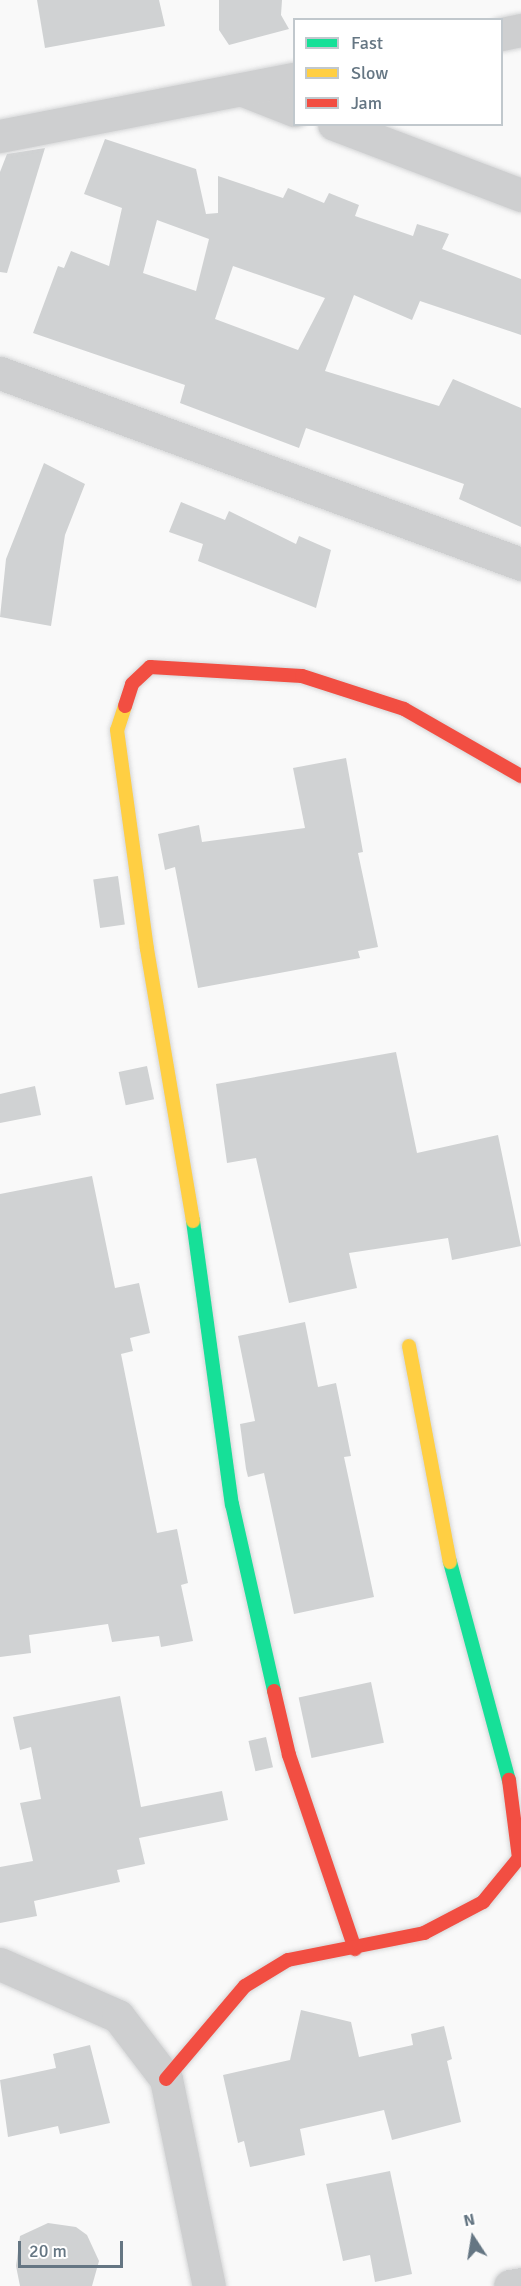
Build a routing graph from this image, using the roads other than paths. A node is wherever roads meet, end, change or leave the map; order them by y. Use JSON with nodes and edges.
{"nodes":[{"id":1,"x":521,"y":30,"type":"edge"},
{"id":2,"x":503,"y":34,"type":"edge"},
{"id":3,"x":293,"y":79,"type":"edge"},
{"id":4,"x":243,"y":90,"type":"junction"},
{"id":5,"x":293,"y":110,"type":"edge"},
{"id":6,"x":339,"y":126,"type":"edge"},
{"id":7,"x":0,"y":136,"type":"edge"},
{"id":8,"x":521,"y":195,"type":"edge"},
{"id":9,"x":0,"y":373,"type":"edge"},
{"id":10,"x":521,"y":564,"type":"edge"},
{"id":11,"x":521,"y":776,"type":"edge"},
{"id":12,"x":409,"y":1346,"type":"dead end"},
{"id":13,"x":520,"y":1858,"type":"edge"},
{"id":14,"x":355,"y":1949,"type":"junction"},
{"id":15,"x":0,"y":1964,"type":"edge"},
{"id":16,"x":166,"y":2079,"type":"junction"},
{"id":17,"x":521,"y":2284,"type":"edge"},
{"id":18,"x":209,"y":2286,"type":"edge"},
{"id":19,"x":510,"y":2286,"type":"edge"}],
"edges":[{"from":1,"to":2,"type":"street"},
{"from":3,"to":4,"type":"street"},
{"from":4,"to":5,"type":"street"},
{"from":4,"to":7,"type":"street"},
{"from":6,"to":8,"type":"street"},
{"from":9,"to":10,"type":"street"},
{"from":11,"to":14,"type":"street"},
{"from":12,"to":13,"type":"street"},
{"from":13,"to":14,"type":"street"},
{"from":14,"to":16,"type":"street"},
{"from":15,"to":16,"type":"street"},
{"from":16,"to":18,"type":"street"},
{"from":17,"to":19,"type":"street"}]}
